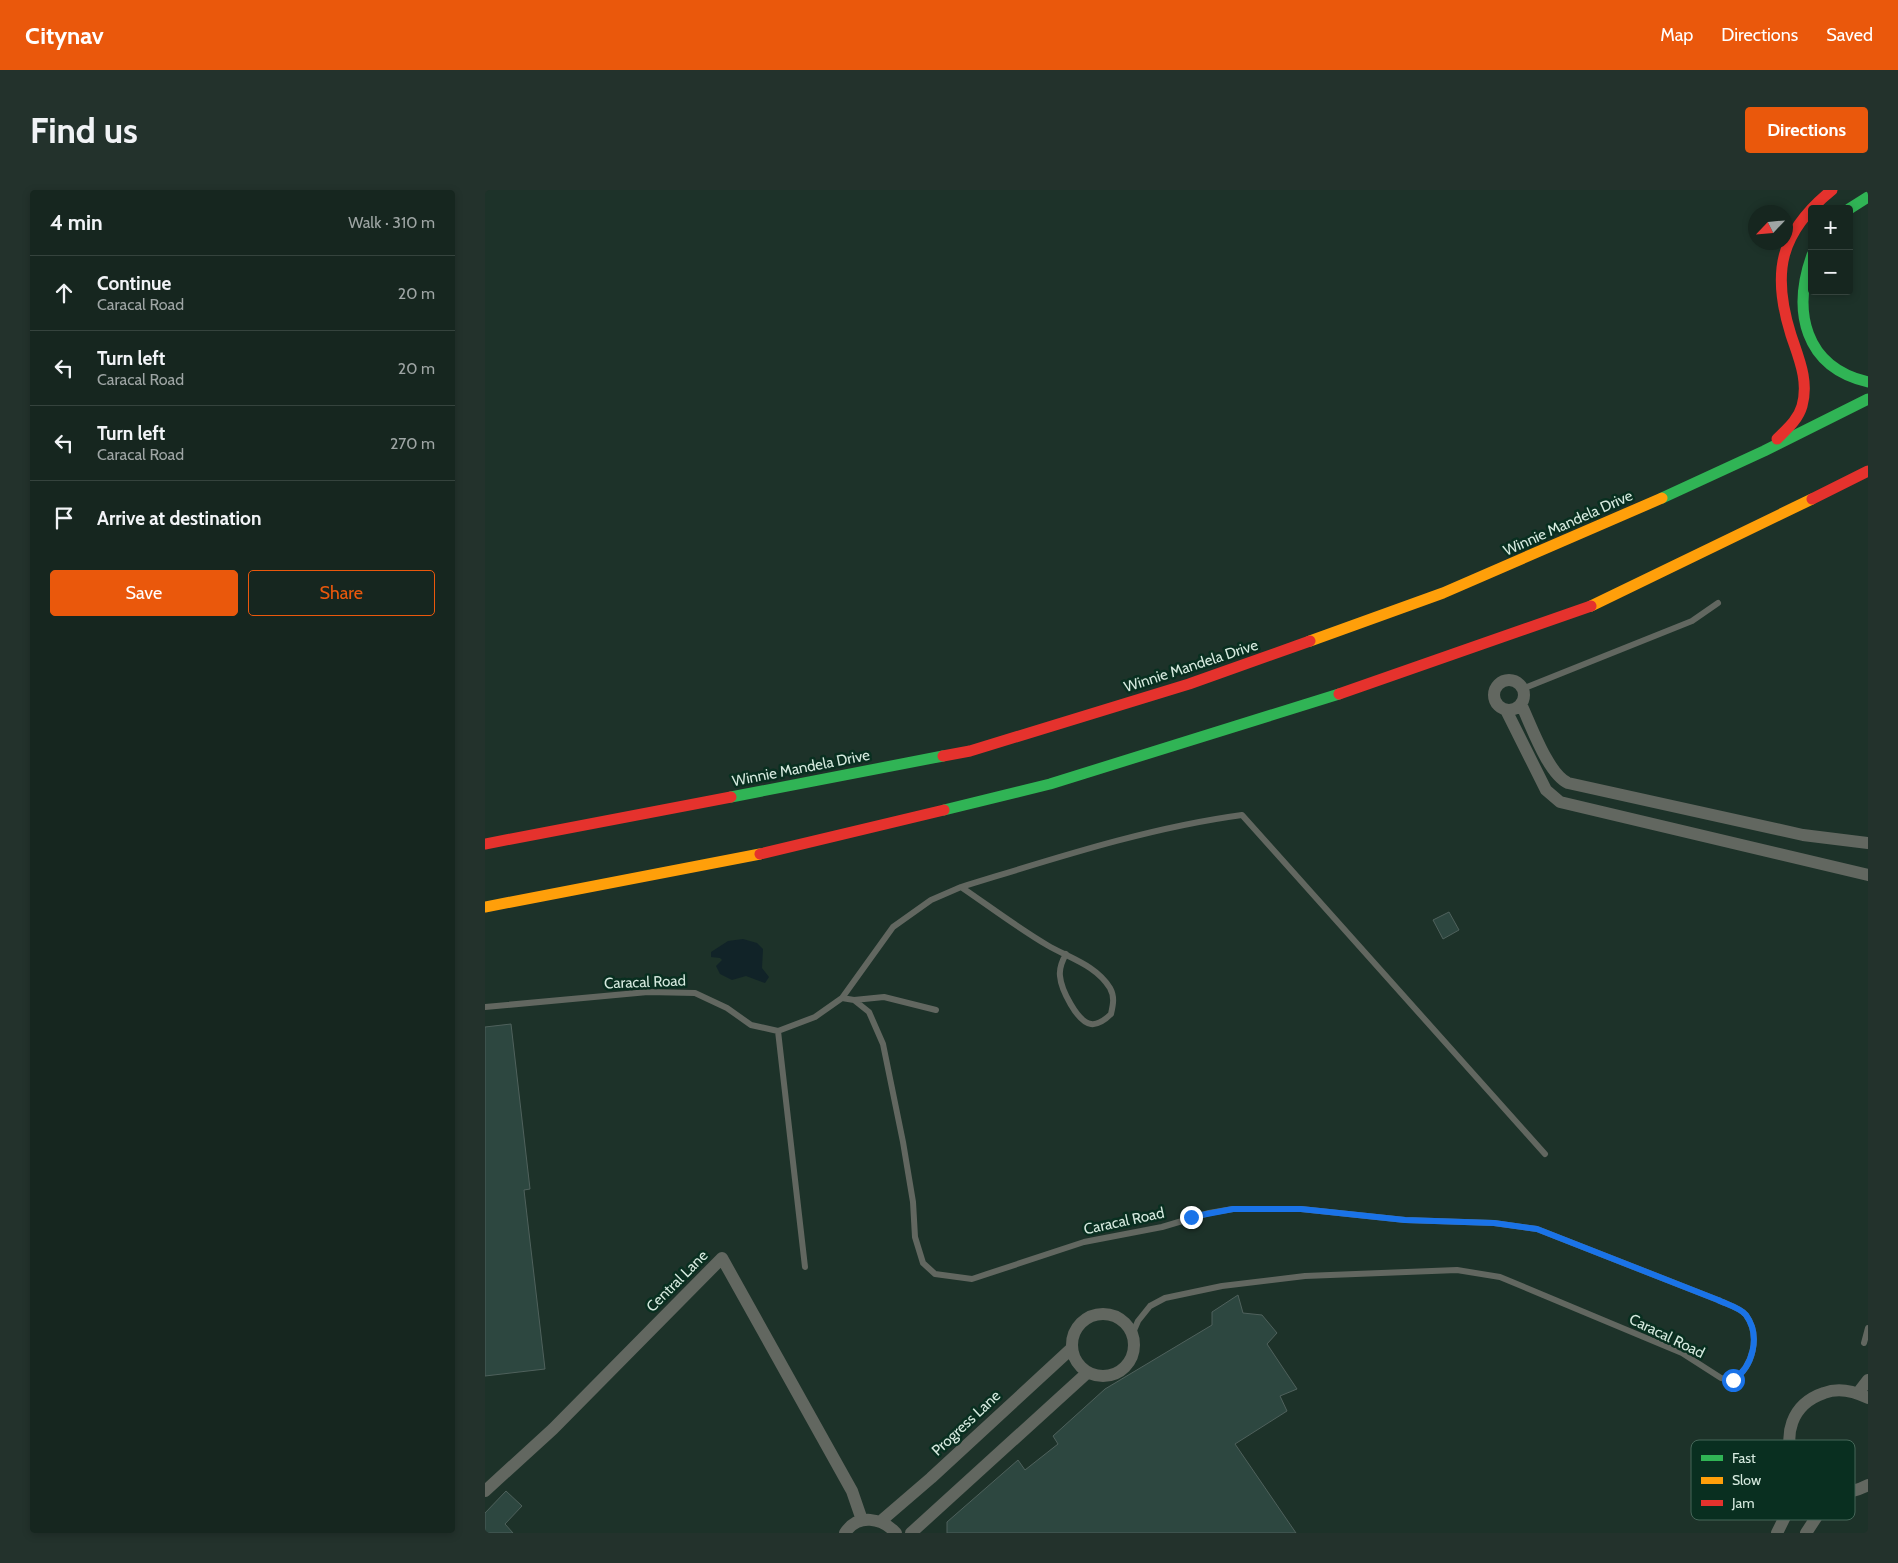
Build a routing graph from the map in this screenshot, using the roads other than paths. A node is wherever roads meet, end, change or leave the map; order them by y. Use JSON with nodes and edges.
{"nodes":[{"id":1,"x":1832,"y":190,"type":"edge"},
{"id":2,"x":1868,"y":197,"type":"edge"},
{"id":3,"x":1853,"y":206,"type":"edge"},
{"id":4,"x":1808,"y":265,"type":"edge"},
{"id":5,"x":1868,"y":382,"type":"edge"},
{"id":6,"x":1868,"y":399,"type":"edge"},
{"id":7,"x":1764,"y":451,"type":"junction"},
{"id":8,"x":1868,"y":471,"type":"edge"},
{"id":9,"x":1718,"y":603,"type":"dead end"},
{"id":10,"x":1522,"y":689,"type":"junction"},
{"id":11,"x":1521,"y":704,"type":"junction"},
{"id":12,"x":1506,"y":710,"type":"junction"},
{"id":13,"x":1868,"y":843,"type":"edge"},
{"id":14,"x":485,"y":844,"type":"edge"},
{"id":15,"x":1868,"y":875,"type":"edge"},
{"id":16,"x":961,"y":887,"type":"junction"},
{"id":17,"x":485,"y":907,"type":"edge"},
{"id":18,"x":1066,"y":954,"type":"junction"},
{"id":19,"x":842,"y":998,"type":"junction"},
{"id":20,"x":854,"y":1000,"type":"junction"},
{"id":21,"x":485,"y":1007,"type":"edge"},
{"id":22,"x":937,"y":1010,"type":"dead end"},
{"id":23,"x":778,"y":1031,"type":"junction"},
{"id":24,"x":1545,"y":1154,"type":"dead end"},
{"id":25,"x":805,"y":1267,"type":"dead end"},
{"id":26,"x":1868,"y":1328,"type":"edge"},
{"id":27,"x":1132,"y":1335,"type":"junction"},
{"id":28,"x":1864,"y":1343,"type":"dead end"},
{"id":29,"x":1071,"y":1348,"type":"junction"},
{"id":30,"x":1087,"y":1372,"type":"junction"},
{"id":31,"x":1868,"y":1380,"type":"edge"},
{"id":32,"x":1863,"y":1396,"type":"edge"},
{"id":33,"x":1789,"y":1440,"type":"edge"},
{"id":34,"x":1868,"y":1486,"type":"edge"},
{"id":35,"x":485,"y":1491,"type":"edge"},
{"id":36,"x":1855,"y":1491,"type":"edge"},
{"id":37,"x":862,"y":1520,"type":"junction"},
{"id":38,"x":1783,"y":1520,"type":"edge"},
{"id":39,"x":1814,"y":1520,"type":"edge"},
{"id":40,"x":881,"y":1521,"type":"junction"},
{"id":41,"x":845,"y":1533,"type":"edge"},
{"id":42,"x":896,"y":1533,"type":"edge"},
{"id":43,"x":911,"y":1533,"type":"edge"},
{"id":44,"x":1777,"y":1533,"type":"edge"},
{"id":45,"x":1806,"y":1533,"type":"edge"}],
"edges":[{"from":1,"to":7,"type":"main road"},
{"from":2,"to":3,"type":"main road"},
{"from":4,"to":5,"type":"main road"},
{"from":6,"to":7,"type":"main road","name":"Winnie Mandela Drive"},
{"from":7,"to":14,"type":"main road","name":"Winnie Mandela Drive"},
{"from":8,"to":17,"type":"main road"},
{"from":9,"to":10,"type":"lane"},
{"from":10,"to":11,"type":"street"},
{"from":10,"to":12,"type":"street"},
{"from":11,"to":12,"type":"street"},
{"from":11,"to":13,"type":"street"},
{"from":12,"to":15,"type":"street"},
{"from":16,"to":18,"type":"lane"},
{"from":16,"to":19,"type":"lane"},
{"from":16,"to":24,"type":"lane"},
{"from":18,"to":18,"type":"lane"},
{"from":19,"to":20,"type":"lane"},
{"from":19,"to":23,"type":"lane"},
{"from":20,"to":22,"type":"lane"},
{"from":20,"to":27,"type":"lane","name":"Caracal Road"},
{"from":21,"to":23,"type":"lane","name":"Caracal Road"},
{"from":23,"to":25,"type":"lane"},
{"from":26,"to":28,"type":"lane"},
{"from":27,"to":29,"type":"street"},
{"from":27,"to":30,"type":"street"},
{"from":29,"to":30,"type":"street"},
{"from":29,"to":40,"type":"street","name":"Progress Lane"},
{"from":30,"to":43,"type":"street"},
{"from":31,"to":32,"type":"street"},
{"from":32,"to":33,"type":"street"},
{"from":34,"to":36,"type":"street"},
{"from":35,"to":37,"type":"street","name":"Central Lane"},
{"from":37,"to":40,"type":"street"},
{"from":37,"to":41,"type":"street"},
{"from":38,"to":44,"type":"street"},
{"from":39,"to":45,"type":"street"},
{"from":40,"to":42,"type":"street"}]}
